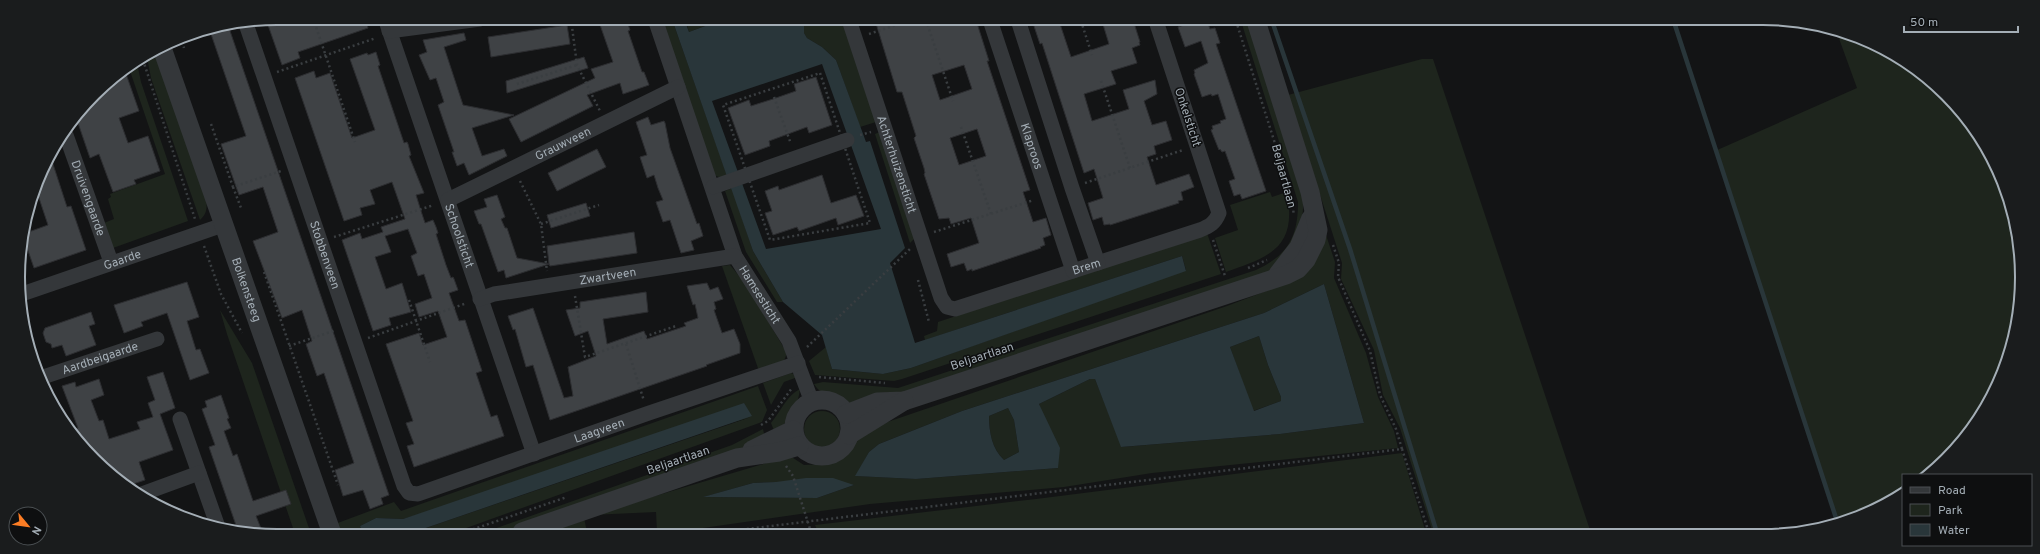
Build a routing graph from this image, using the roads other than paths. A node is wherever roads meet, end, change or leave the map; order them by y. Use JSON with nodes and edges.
{"nodes":[{"id":1,"x":387,"y":25,"type":"edge"},
{"id":2,"x":657,"y":25,"type":"edge"},
{"id":3,"x":851,"y":25,"type":"edge"},
{"id":4,"x":992,"y":25,"type":"edge"},
{"id":5,"x":1020,"y":25,"type":"edge"},
{"id":6,"x":1157,"y":25,"type":"edge"},
{"id":7,"x":1257,"y":25,"type":"edge"},
{"id":8,"x":247,"y":27,"type":"edge"},
{"id":9,"x":163,"y":52,"type":"edge"},
{"id":10,"x":678,"y":87,"type":"junction"},
{"id":11,"x":67,"y":137,"type":"edge"},
{"id":12,"x":847,"y":140,"type":"dead end"},
{"id":13,"x":718,"y":185,"type":"junction"},
{"id":14,"x":448,"y":200,"type":"junction"},
{"id":15,"x":223,"y":225,"type":"junction"},
{"id":16,"x":1209,"y":226,"type":"joint"},
{"id":17,"x":735,"y":256,"type":"junction"},
{"id":18,"x":111,"y":262,"type":"junction"},
{"id":19,"x":1098,"y":263,"type":"junction"},
{"id":20,"x":1073,"y":272,"type":"junction"},
{"id":21,"x":26,"y":293,"type":"edge"},
{"id":22,"x":480,"y":299,"type":"junction"},
{"id":23,"x":947,"y":307,"type":"joint"},
{"id":24,"x":157,"y":339,"type":"dead end"},
{"id":25,"x":798,"y":363,"type":"junction"},
{"id":26,"x":45,"y":376,"type":"edge"},
{"id":27,"x":904,"y":401,"type":"junction"},
{"id":28,"x":812,"y":402,"type":"junction"},
{"id":29,"x":846,"y":414,"type":"junction"},
{"id":30,"x":180,"y":419,"type":"dead end"},
{"id":31,"x":850,"y":435,"type":"junction"},
{"id":32,"x":796,"y":438,"type":"junction"},
{"id":33,"x":534,"y":454,"type":"junction"},
{"id":34,"x":199,"y":473,"type":"junction"},
{"id":35,"x":404,"y":486,"type":"joint"},
{"id":36,"x":146,"y":492,"type":"edge"},
{"id":37,"x":216,"y":521,"type":"edge"},
{"id":38,"x":331,"y":529,"type":"edge"},
{"id":39,"x":531,"y":529,"type":"edge"}],
"edges":[{"from":1,"to":14,"type":"street","name":"Schoolsticht"},
{"from":2,"to":10,"type":"street","name":"Hamsesticht"},
{"from":3,"to":23,"type":"street","name":"Achterhuizensticht"},
{"from":4,"to":20,"type":"street","name":"Klaproos"},
{"from":5,"to":19,"type":"street","name":"Klaproos"},
{"from":6,"to":16,"type":"street","name":"Onkelsticht"},
{"from":7,"to":27,"type":"street","name":"Beljaartlaan"},
{"from":8,"to":35,"type":"street","name":"Stobbenveen"},
{"from":9,"to":15,"type":"street","name":"Bolkensteeg"},
{"from":10,"to":13,"type":"street","name":"Hamsesticht"},
{"from":10,"to":14,"type":"street","name":"Grauwveen"},
{"from":11,"to":18,"type":"street","name":"Druivengaarde"},
{"from":12,"to":13,"type":"street"},
{"from":13,"to":17,"type":"street","name":"Hamsesticht"},
{"from":14,"to":22,"type":"street","name":"Schoolsticht"},
{"from":15,"to":18,"type":"street","name":"Gaarde"},
{"from":15,"to":38,"type":"street","name":"Bolkensteeg"},
{"from":16,"to":19,"type":"street","name":"Brem"},
{"from":17,"to":22,"type":"street","name":"Zwartveen"},
{"from":17,"to":25,"type":"street","name":"Hamsesticht"},
{"from":18,"to":21,"type":"street","name":"Gaarde"},
{"from":19,"to":20,"type":"street","name":"Brem"},
{"from":20,"to":23,"type":"street","name":"Brem"},
{"from":22,"to":33,"type":"street","name":"Schoolsticht"},
{"from":24,"to":26,"type":"street","name":"Aardbeigaarde"},
{"from":25,"to":28,"type":"street","name":"Hamsesticht"},
{"from":25,"to":33,"type":"street","name":"Laagveen"},
{"from":27,"to":29,"type":"street","name":"Beljaartlaan"},
{"from":27,"to":31,"type":"street","name":"Beljaartlaan"},
{"from":28,"to":29,"type":"street"},
{"from":28,"to":32,"type":"street"},
{"from":29,"to":31,"type":"street"},
{"from":30,"to":34,"type":"street"},
{"from":31,"to":32,"type":"street"},
{"from":32,"to":39,"type":"street","name":"Beljaartlaan"},
{"from":33,"to":35,"type":"street","name":"Laagveen"},
{"from":34,"to":36,"type":"street"},
{"from":34,"to":37,"type":"street"}]}
